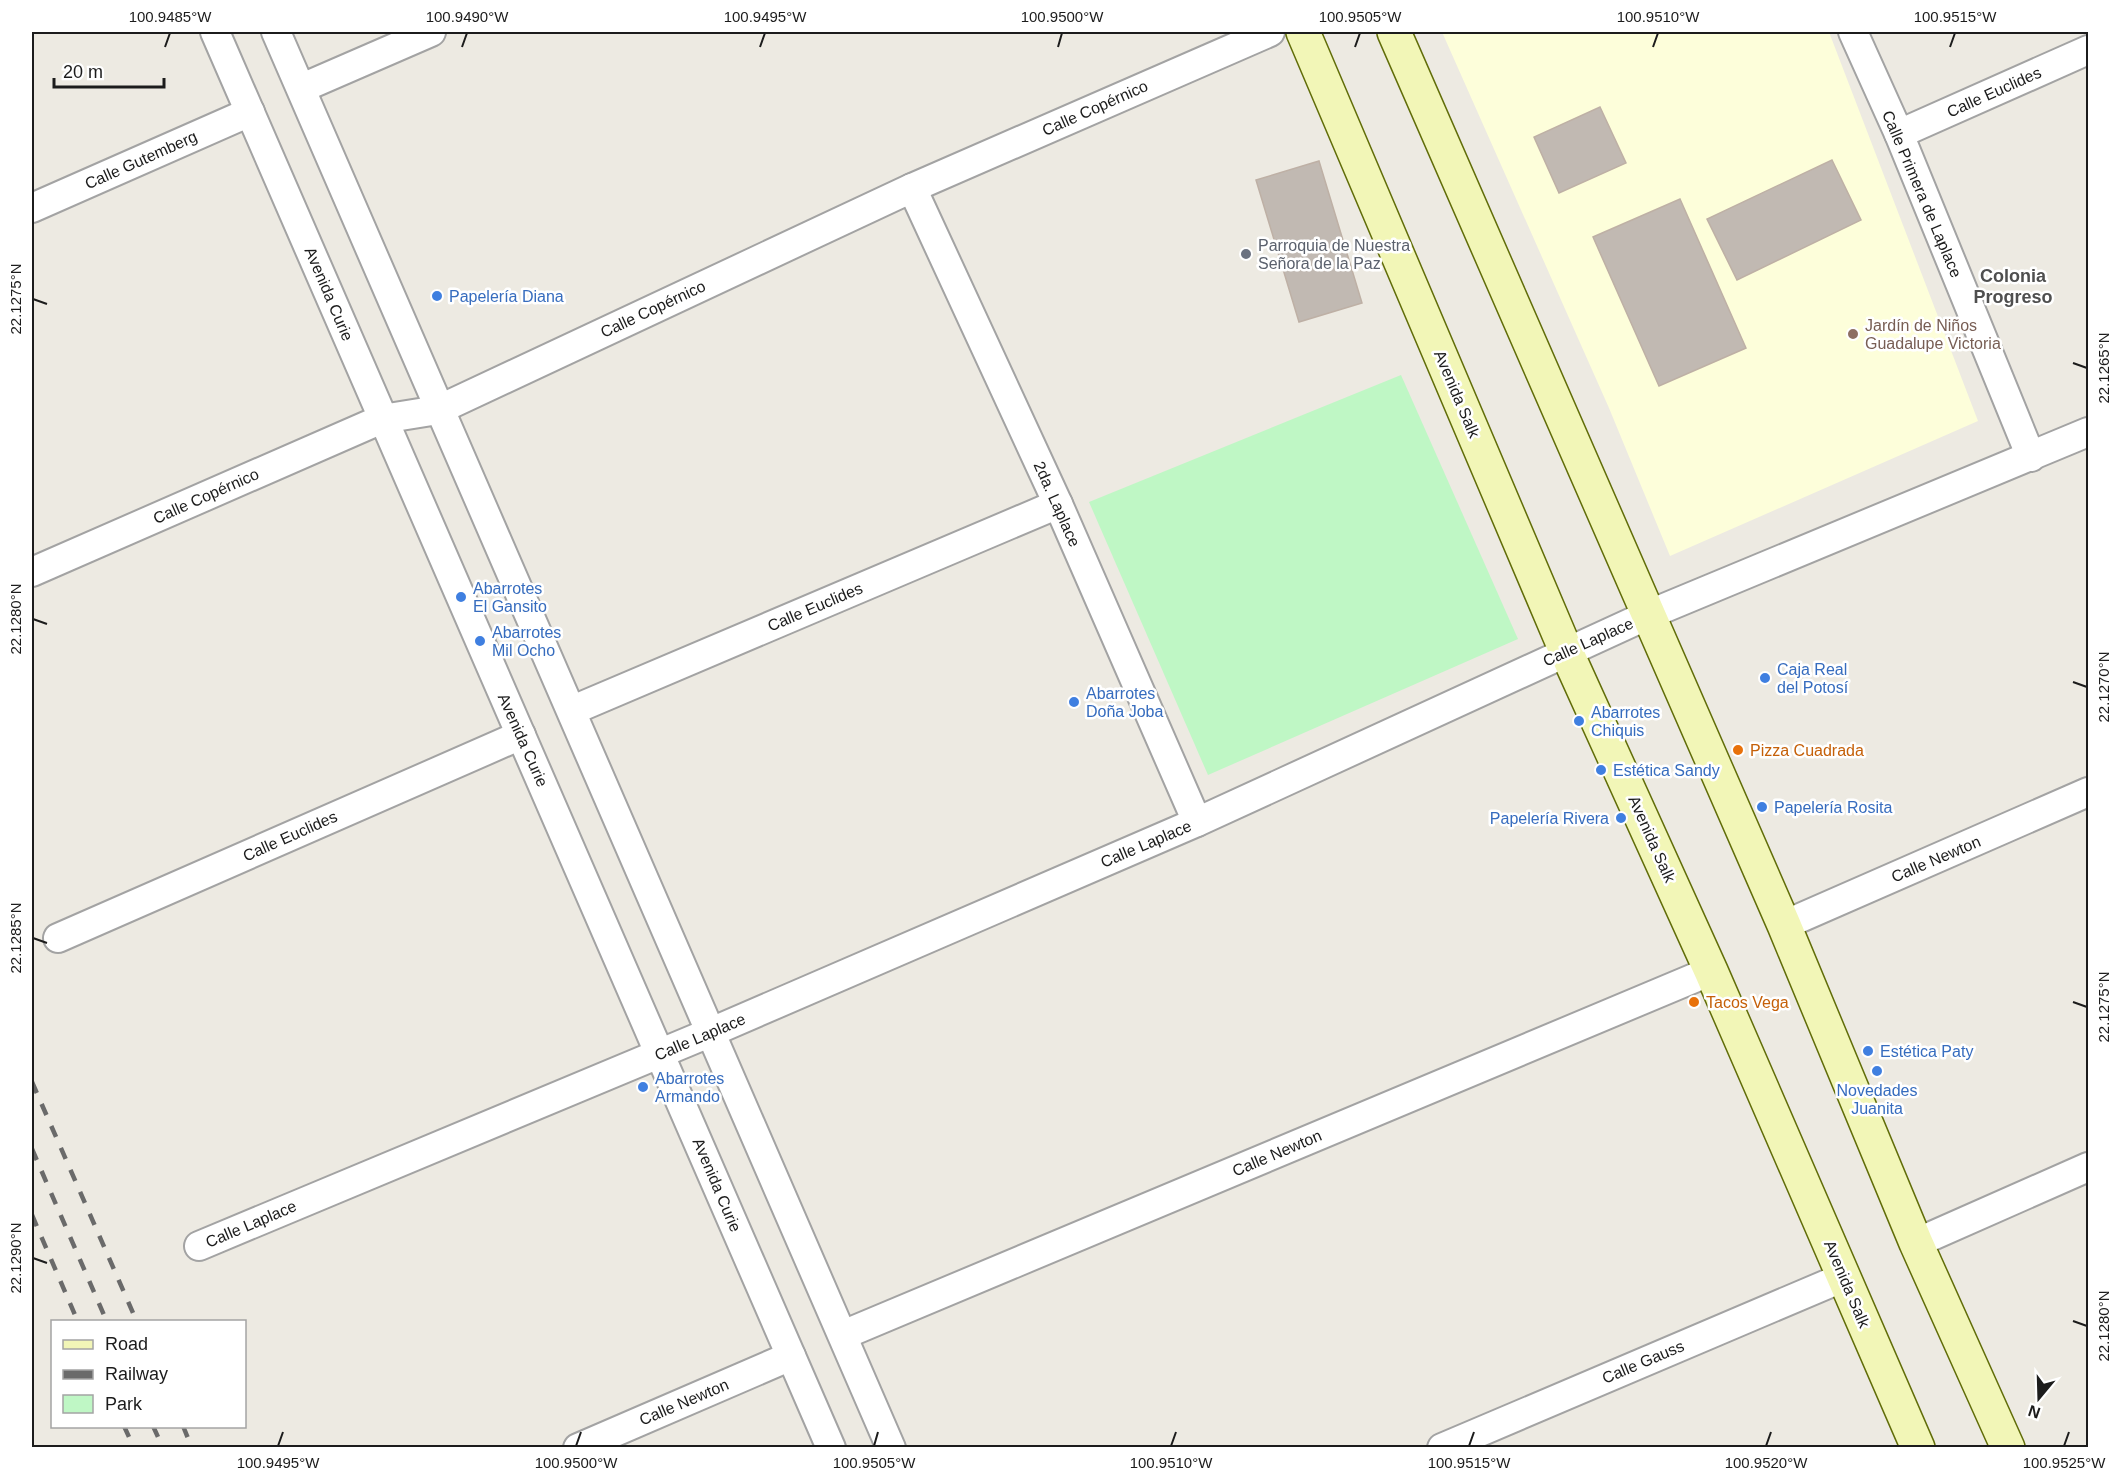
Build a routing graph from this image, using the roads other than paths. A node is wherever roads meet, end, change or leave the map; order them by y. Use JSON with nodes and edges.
{"nodes":[{"id":1,"x":215,"y":32,"type":"edge"},
{"id":2,"x":276,"y":32,"type":"edge"},
{"id":3,"x":431,"y":32,"type":"edge"},
{"id":4,"x":1270,"y":32,"type":"edge"},
{"id":5,"x":1303,"y":32,"type":"edge"},
{"id":6,"x":1394,"y":32,"type":"edge"},
{"id":7,"x":1853,"y":32,"type":"edge"},
{"id":8,"x":2088,"y":50,"type":"edge"},
{"id":9,"x":302,"y":88,"type":"junction"},
{"id":10,"x":250,"y":111,"type":"junction"},
{"id":11,"x":1899,"y":134,"type":"junction"},
{"id":12,"x":912,"y":188,"type":"junction"},
{"id":13,"x":32,"y":208,"type":"edge"},
{"id":14,"x":438,"y":410,"type":"junction"},
{"id":15,"x":382,"y":419,"type":"junction"},
{"id":16,"x":2088,"y":432,"type":"edge"},
{"id":17,"x":2031,"y":458,"type":"junction"},
{"id":18,"x":1058,"y":504,"type":"junction"},
{"id":19,"x":32,"y":572,"type":"edge"},
{"id":20,"x":1650,"y":614,"type":"junction"},
{"id":21,"x":1566,"y":651,"type":"junction"},
{"id":22,"x":573,"y":710,"type":"junction"},
{"id":23,"x":521,"y":735,"type":"junction"},
{"id":24,"x":2088,"y":792,"type":"edge"},
{"id":25,"x":1197,"y":822,"type":"junction"},
{"id":26,"x":1784,"y":925,"type":"junction"},
{"id":27,"x":58,"y":938,"type":"dead end"},
{"id":28,"x":1712,"y":971,"type":"junction"},
{"id":29,"x":709,"y":1033,"type":"junction"},
{"id":30,"x":660,"y":1054,"type":"junction"},
{"id":31,"x":2088,"y":1167,"type":"edge"},
{"id":32,"x":1916,"y":1243,"type":"junction"},
{"id":33,"x":199,"y":1246,"type":"dead end"},
{"id":34,"x":1844,"y":1277,"type":"junction"},
{"id":35,"x":843,"y":1335,"type":"junction"},
{"id":36,"x":791,"y":1356,"type":"junction"},
{"id":37,"x":578,"y":1448,"type":"edge"},
{"id":38,"x":831,"y":1448,"type":"edge"},
{"id":39,"x":891,"y":1448,"type":"edge"},
{"id":40,"x":1442,"y":1448,"type":"edge"},
{"id":41,"x":1918,"y":1448,"type":"edge"},
{"id":42,"x":2008,"y":1448,"type":"edge"}],
"edges":[{"from":1,"to":10,"type":"street","name":"Avenida Curie"},
{"from":2,"to":9,"type":"street"},
{"from":3,"to":9,"type":"street"},
{"from":4,"to":12,"type":"street","name":"Calle Copérnico"},
{"from":5,"to":21,"type":"main road","name":"Avenida Salk"},
{"from":6,"to":20,"type":"main road"},
{"from":7,"to":11,"type":"street","name":"Calle Primera de Laplace"},
{"from":8,"to":11,"type":"street","name":"Calle Euclides"},
{"from":9,"to":14,"type":"street"},
{"from":10,"to":13,"type":"street","name":"Calle Gutemberg"},
{"from":10,"to":15,"type":"street","name":"Avenida Curie"},
{"from":11,"to":17,"type":"street","name":"Calle Primera de Laplace"},
{"from":12,"to":14,"type":"street","name":"Calle Copérnico"},
{"from":12,"to":18,"type":"street","name":"2da. Laplace"},
{"from":14,"to":15,"type":"street","name":"Calle Copérnico"},
{"from":14,"to":22,"type":"street"},
{"from":15,"to":19,"type":"street","name":"Calle Copérnico"},
{"from":15,"to":23,"type":"street","name":"Avenida Curie"},
{"from":16,"to":17,"type":"street","name":"Calle Laplace"},
{"from":17,"to":20,"type":"street","name":"Calle Laplace"},
{"from":18,"to":22,"type":"street","name":"Calle Euclides"},
{"from":18,"to":25,"type":"street","name":"2da. Laplace"},
{"from":20,"to":21,"type":"street","name":"Calle Laplace"},
{"from":20,"to":26,"type":"main road"},
{"from":21,"to":25,"type":"street","name":"Calle Laplace"},
{"from":21,"to":28,"type":"main road","name":"Avenida Salk"},
{"from":22,"to":29,"type":"street"},
{"from":23,"to":27,"type":"street","name":"Calle Euclides"},
{"from":23,"to":30,"type":"street","name":"Avenida Curie"},
{"from":24,"to":26,"type":"street","name":"Calle Newton"},
{"from":25,"to":29,"type":"street","name":"Calle Laplace"},
{"from":26,"to":32,"type":"main road"},
{"from":28,"to":34,"type":"main road","name":"Avenida Salk"},
{"from":28,"to":35,"type":"street","name":"Calle Newton"},
{"from":29,"to":30,"type":"street","name":"Calle Laplace"},
{"from":29,"to":35,"type":"street"},
{"from":30,"to":33,"type":"street","name":"Calle Laplace"},
{"from":30,"to":36,"type":"street","name":"Avenida Curie"},
{"from":31,"to":32,"type":"street"},
{"from":32,"to":42,"type":"main road"},
{"from":34,"to":40,"type":"street","name":"Calle Gauss"},
{"from":34,"to":41,"type":"main road","name":"Avenida Salk"},
{"from":35,"to":39,"type":"street"},
{"from":36,"to":37,"type":"street","name":"Calle Newton"},
{"from":36,"to":38,"type":"street","name":"Avenida Curie"}]}
